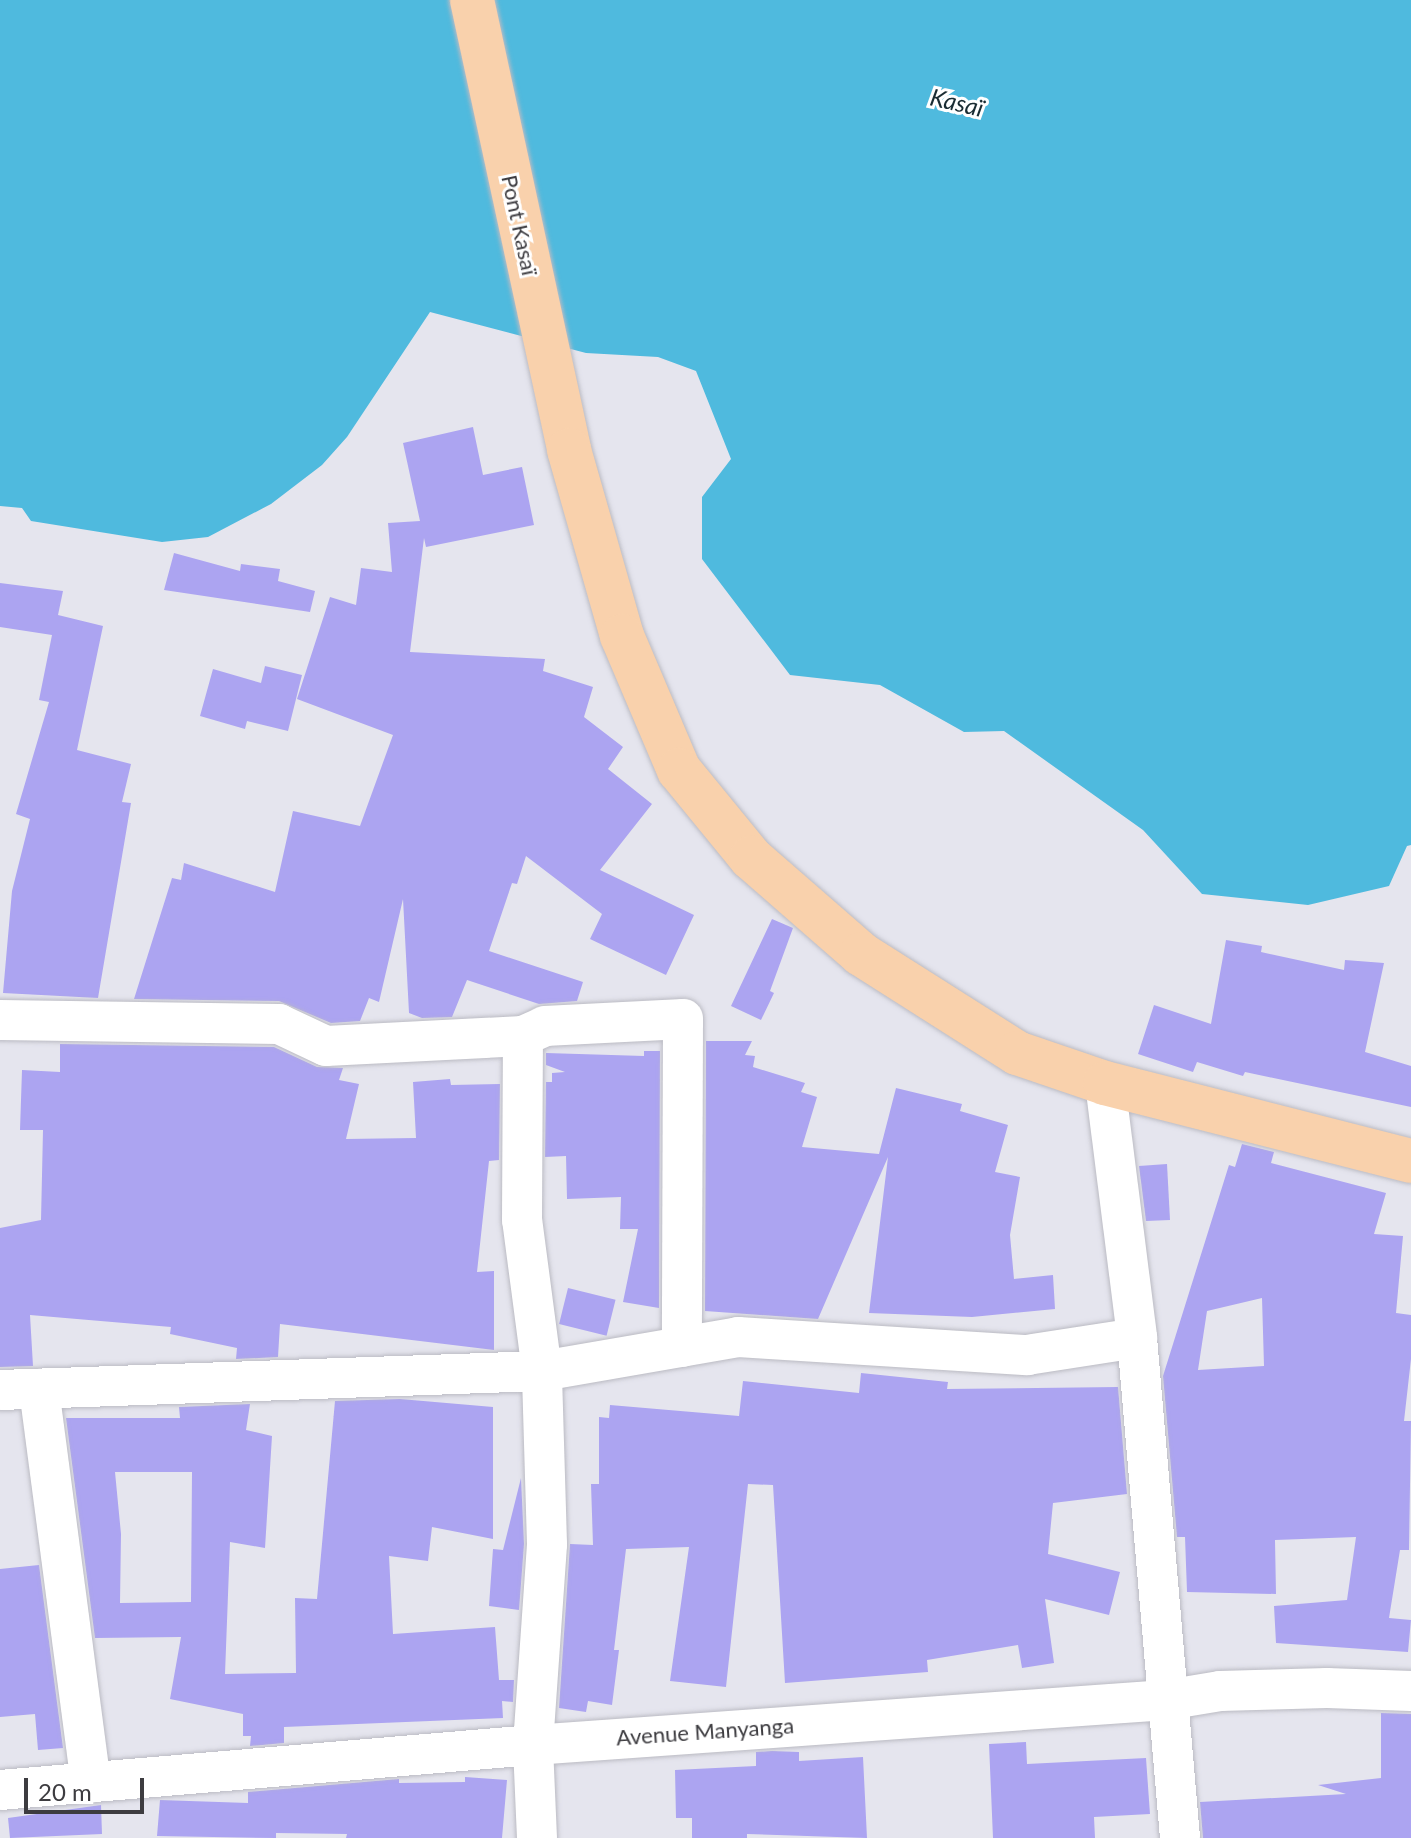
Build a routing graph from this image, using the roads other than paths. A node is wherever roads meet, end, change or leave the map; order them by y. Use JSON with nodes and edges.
{"nodes":[{"id":1,"x":472,"y":0,"type":"edge"},
{"id":2,"x":0,"y":1020,"type":"edge"},
{"id":3,"x":523,"y":1036,"type":"junction"},
{"id":4,"x":1105,"y":1083,"type":"junction"},
{"id":5,"x":1411,"y":1161,"type":"edge"},
{"id":6,"x":1137,"y":1338,"type":"junction"},
{"id":7,"x":682,"y":1347,"type":"junction"},
{"id":8,"x":542,"y":1371,"type":"junction"},
{"id":9,"x":39,"y":1389,"type":"junction"},
{"id":10,"x":0,"y":1390,"type":"edge"},
{"id":11,"x":1411,"y":1691,"type":"edge"},
{"id":12,"x":1166,"y":1700,"type":"junction"},
{"id":13,"x":533,"y":1745,"type":"junction"},
{"id":14,"x":91,"y":1783,"type":"junction"},
{"id":15,"x":0,"y":1790,"type":"edge"},
{"id":16,"x":537,"y":1838,"type":"edge"},
{"id":17,"x":1180,"y":1838,"type":"edge"}],
"edges":[{"from":1,"to":4,"type":"main road","name":"Pont Kasaï"},
{"from":2,"to":3,"type":"street"},
{"from":3,"to":7,"type":"street"},
{"from":3,"to":8,"type":"street"},
{"from":4,"to":5,"type":"main road","name":"Pont Kasaï"},
{"from":4,"to":6,"type":"street"},
{"from":6,"to":7,"type":"street"},
{"from":6,"to":12,"type":"street"},
{"from":7,"to":8,"type":"street"},
{"from":8,"to":9,"type":"street"},
{"from":8,"to":13,"type":"street"},
{"from":9,"to":10,"type":"street"},
{"from":9,"to":14,"type":"street"},
{"from":11,"to":12,"type":"street","name":"Avenue Manyanga"},
{"from":12,"to":13,"type":"street","name":"Avenue Manyanga"},
{"from":12,"to":17,"type":"street"},
{"from":13,"to":14,"type":"street","name":"Avenue Manyanga"},
{"from":13,"to":16,"type":"street"},
{"from":14,"to":15,"type":"street","name":"Avenue Manyanga"}]}
